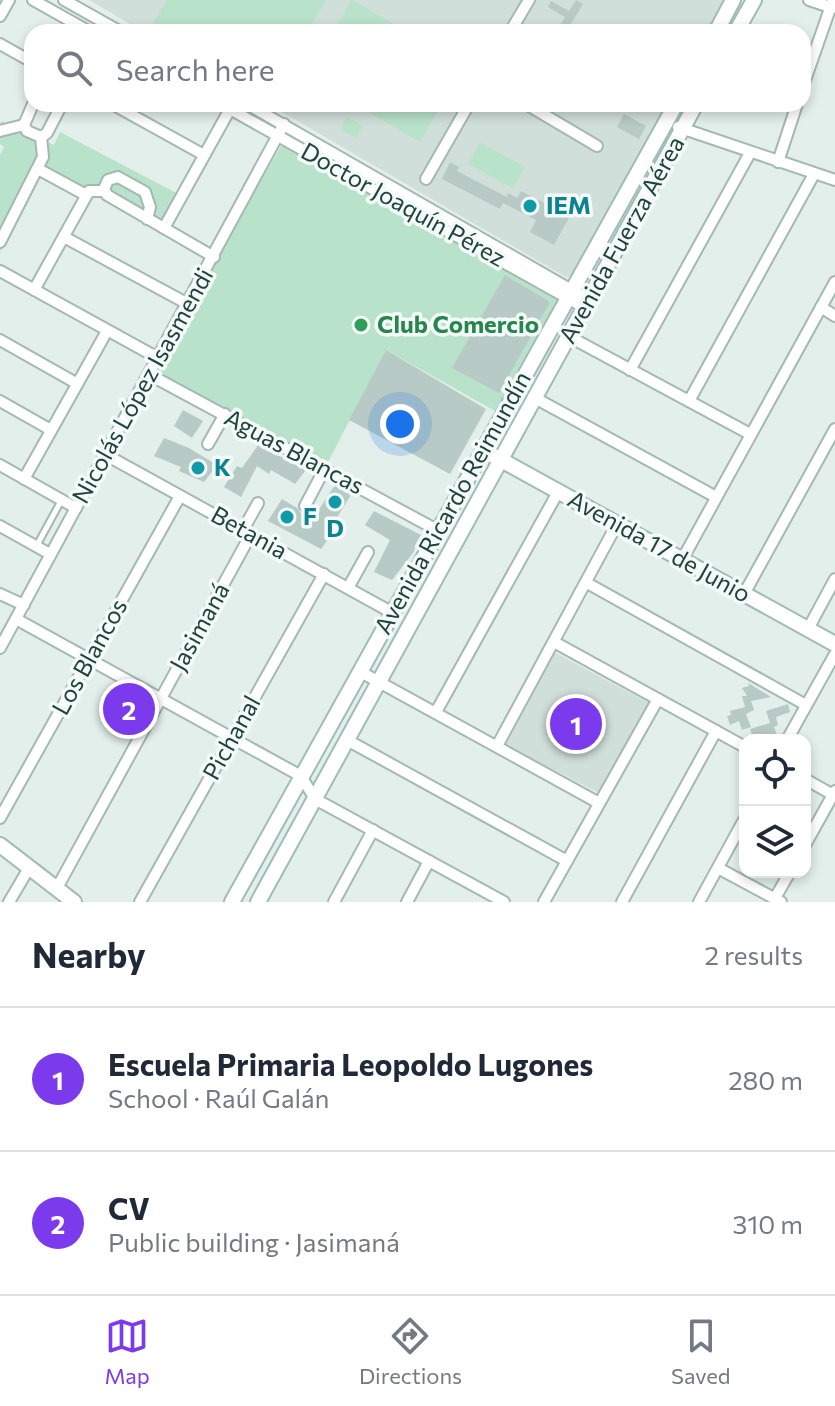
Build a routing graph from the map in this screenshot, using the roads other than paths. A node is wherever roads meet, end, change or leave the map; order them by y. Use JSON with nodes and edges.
{"nodes":[{"id":1,"x":9,"y":0,"type":"edge"},
{"id":2,"x":33,"y":0,"type":"edge"},
{"id":3,"x":64,"y":0,"type":"edge"},
{"id":4,"x":529,"y":0,"type":"edge"},
{"id":5,"x":733,"y":0,"type":"edge"},
{"id":6,"x":754,"y":0,"type":"edge"},
{"id":7,"x":809,"y":0,"type":"edge"},
{"id":8,"x":832,"y":5,"type":"edge"},
{"id":9,"x":0,"y":16,"type":"edge"},
{"id":10,"x":76,"y":24,"type":"edge"},
{"id":11,"x":98,"y":24,"type":"edge"},
{"id":12,"x":515,"y":24,"type":"edge"},
{"id":13,"x":720,"y":24,"type":"edge"},
{"id":14,"x":740,"y":24,"type":"edge"},
{"id":15,"x":0,"y":44,"type":"edge"},
{"id":16,"x":24,"y":58,"type":"edge"},
{"id":17,"x":811,"y":64,"type":"edge"},
{"id":18,"x":30,"y":112,"type":"edge"},
{"id":19,"x":58,"y":112,"type":"edge"},
{"id":20,"x":126,"y":112,"type":"edge"},
{"id":21,"x":223,"y":112,"type":"edge"},
{"id":22,"x":237,"y":112,"type":"edge"},
{"id":23,"x":257,"y":112,"type":"edge"},
{"id":24,"x":464,"y":112,"type":"edge"},
{"id":25,"x":540,"y":112,"type":"edge"},
{"id":26,"x":672,"y":112,"type":"edge"},
{"id":27,"x":692,"y":112,"type":"edge"},
{"id":28,"x":794,"y":112,"type":"edge"},
{"id":29,"x":667,"y":121,"type":"junction"},
{"id":30,"x":24,"y":125,"type":"junction"},
{"id":31,"x":682,"y":129,"type":"junction"},
{"id":32,"x":281,"y":130,"type":"junction"},
{"id":33,"x":0,"y":131,"type":"edge"},
{"id":34,"x":41,"y":137,"type":"junction"},
{"id":35,"x":597,"y":146,"type":"dead end"},
{"id":36,"x":750,"y":153,"type":"junction"},
{"id":37,"x":204,"y":155,"type":"junction"},
{"id":38,"x":778,"y":162,"type":"junction"},
{"id":39,"x":38,"y":169,"type":"junction"},
{"id":40,"x":814,"y":174,"type":"junction"},
{"id":41,"x":426,"y":179,"type":"dead end"},
{"id":42,"x":835,"y":180,"type":"edge"},
{"id":43,"x":104,"y":191,"type":"junction"},
{"id":44,"x":86,"y":195,"type":"junction"},
{"id":45,"x":147,"y":219,"type":"junction"},
{"id":46,"x":164,"y":228,"type":"junction"},
{"id":47,"x":64,"y":237,"type":"junction"},
{"id":48,"x":0,"y":242,"type":"edge"},
{"id":49,"x":214,"y":257,"type":"junction"},
{"id":50,"x":0,"y":271,"type":"edge"},
{"id":51,"x":835,"y":282,"type":"edge"},
{"id":52,"x":34,"y":290,"type":"junction"},
{"id":53,"x":570,"y":294,"type":"junction"},
{"id":54,"x":188,"y":304,"type":"junction"},
{"id":55,"x":587,"y":304,"type":"junction"},
{"id":56,"x":821,"y":307,"type":"junction"},
{"id":57,"x":835,"y":316,"type":"edge"},
{"id":58,"x":107,"y":331,"type":"junction"},
{"id":59,"x":568,"y":336,"type":"junction"},
{"id":60,"x":0,"y":340,"type":"edge"},
{"id":61,"x":158,"y":358,"type":"junction"},
{"id":62,"x":630,"y":370,"type":"junction"},
{"id":63,"x":150,"y":375,"type":"junction"},
{"id":64,"x":76,"y":383,"type":"junction"},
{"id":65,"x":535,"y":398,"type":"junction"},
{"id":66,"x":0,"y":401,"type":"edge"},
{"id":67,"x":689,"y":401,"type":"junction"},
{"id":68,"x":225,"y":414,"type":"junction"},
{"id":69,"x":835,"y":429,"type":"edge"},
{"id":70,"x":51,"y":430,"type":"junction"},
{"id":71,"x":750,"y":434,"type":"junction"},
{"id":72,"x":208,"y":444,"type":"dead end"},
{"id":73,"x":483,"y":450,"type":"junction"},
{"id":74,"x":106,"y":455,"type":"junction"},
{"id":75,"x":501,"y":460,"type":"junction"},
{"id":76,"x":0,"y":465,"type":"edge"},
{"id":77,"x":325,"y":468,"type":"junction"},
{"id":78,"x":24,"y":479,"type":"junction"},
{"id":79,"x":558,"y":492,"type":"junction"},
{"id":80,"x":180,"y":496,"type":"junction"},
{"id":81,"x":716,"y":497,"type":"junction"},
{"id":82,"x":62,"y":499,"type":"junction"},
{"id":83,"x":258,"y":503,"type":"dead end"},
{"id":84,"x":305,"y":506,"type":"dead end"},
{"id":85,"x":76,"y":508,"type":"junction"},
{"id":86,"x":617,"y":524,"type":"junction"},
{"id":87,"x":0,"y":526,"type":"edge"},
{"id":88,"x":437,"y":530,"type":"junction"},
{"id":89,"x":247,"y":532,"type":"junction"},
{"id":90,"x":37,"y":546,"type":"junction"},
{"id":91,"x":368,"y":552,"type":"dead end"},
{"id":92,"x":50,"y":554,"type":"junction"},
{"id":93,"x":682,"y":560,"type":"junction"},
{"id":94,"x":324,"y":574,"type":"junction"},
{"id":95,"x":835,"y":579,"type":"edge"},
{"id":96,"x":587,"y":583,"type":"junction"},
{"id":97,"x":348,"y":588,"type":"junction"},
{"id":98,"x":0,"y":594,"type":"edge"},
{"id":99,"x":744,"y":594,"type":"junction"},
{"id":100,"x":24,"y":605,"type":"junction"},
{"id":101,"x":391,"y":612,"type":"junction"},
{"id":102,"x":16,"y":619,"type":"junction"},
{"id":103,"x":808,"y":629,"type":"junction"},
{"id":104,"x":554,"y":642,"type":"junction"},
{"id":105,"x":835,"y":644,"type":"edge"},
{"id":106,"x":0,"y":648,"type":"edge"},
{"id":107,"x":835,"y":654,"type":"edge"},
{"id":108,"x":89,"y":660,"type":"junction"},
{"id":109,"x":359,"y":671,"type":"junction"},
{"id":110,"x":379,"y":682,"type":"junction"},
{"id":111,"x":658,"y":699,"type":"junction"},
{"id":112,"x":159,"y":700,"type":"junction"},
{"id":113,"x":806,"y":705,"type":"junction"},
{"id":114,"x":436,"y":712,"type":"junction"},
{"id":115,"x":716,"y":731,"type":"junction"},
{"id":116,"x":790,"y":734,"type":"edge"},
{"id":117,"x":233,"y":738,"type":"junction"},
{"id":118,"x":347,"y":740,"type":"junction"},
{"id":119,"x":739,"y":744,"type":"edge"},
{"id":120,"x":497,"y":746,"type":"junction"},
{"id":121,"x":301,"y":776,"type":"junction"},
{"id":122,"x":811,"y":782,"type":"edge"},
{"id":123,"x":834,"y":794,"type":"edge"},
{"id":124,"x":315,"y":799,"type":"junction"},
{"id":125,"x":599,"y":803,"type":"junction"},
{"id":126,"x":0,"y":818,"type":"edge"},
{"id":127,"x":739,"y":829,"type":"edge"},
{"id":128,"x":373,"y":830,"type":"junction"},
{"id":129,"x":811,"y":834,"type":"edge"},
{"id":130,"x":0,"y":845,"type":"edge"},
{"id":131,"x":429,"y":861,"type":"junction"},
{"id":132,"x":567,"y":861,"type":"junction"},
{"id":133,"x":29,"y":868,"type":"junction"},
{"id":134,"x":718,"y":868,"type":"junction"},
{"id":135,"x":787,"y":878,"type":"edge"},
{"id":136,"x":57,"y":888,"type":"junction"},
{"id":137,"x":482,"y":897,"type":"edge"},
{"id":138,"x":778,"y":900,"type":"edge"},
{"id":139,"x":9,"y":902,"type":"edge"},
{"id":140,"x":72,"y":902,"type":"edge"},
{"id":141,"x":140,"y":902,"type":"edge"},
{"id":142,"x":232,"y":902,"type":"edge"},
{"id":143,"x":258,"y":902,"type":"edge"},
{"id":144,"x":334,"y":902,"type":"edge"},
{"id":145,"x":407,"y":902,"type":"edge"},
{"id":146,"x":504,"y":902,"type":"edge"},
{"id":147,"x":544,"y":902,"type":"edge"},
{"id":148,"x":622,"y":902,"type":"edge"},
{"id":149,"x":699,"y":902,"type":"edge"}],
"edges":[{"from":1,"to":9,"type":"street"},
{"from":2,"to":10,"type":"street"},
{"from":3,"to":11,"type":"street"},
{"from":4,"to":12,"type":"street"},
{"from":5,"to":13,"type":"street"},
{"from":6,"to":14,"type":"street"},
{"from":7,"to":8,"type":"street"},
{"from":8,"to":17,"type":"street"},
{"from":15,"to":16,"type":"street"},
{"from":18,"to":30,"type":"street"},
{"from":19,"to":34,"type":"street"},
{"from":20,"to":37,"type":"street"},
{"from":21,"to":37,"type":"street"},
{"from":22,"to":32,"type":"street","name":"Doctor Joaquín Pérez"},
{"from":23,"to":32,"type":"street","name":"Doctor Joaquín Pérez"},
{"from":24,"to":41,"type":"street"},
{"from":25,"to":35,"type":"street"},
{"from":26,"to":29,"type":"street","name":"Avenida Ricardo Reimundín"},
{"from":27,"to":31,"type":"street","name":"Avenida Fuerza Aérea"},
{"from":28,"to":38,"type":"street"},
{"from":29,"to":31,"type":"street"},
{"from":29,"to":53,"type":"street","name":"Avenida Ricardo Reimundín"},
{"from":30,"to":33,"type":"street"},
{"from":30,"to":34,"type":"street"},
{"from":31,"to":36,"type":"street"},
{"from":31,"to":55,"type":"street","name":"Avenida Fuerza Aérea"},
{"from":32,"to":49,"type":"street","name":"Nicolás López Isasmendi"},
{"from":32,"to":53,"type":"street","name":"Doctor Joaquín Pérez"},
{"from":34,"to":39,"type":"street"},
{"from":36,"to":38,"type":"street"},
{"from":36,"to":62,"type":"street"},
{"from":37,"to":46,"type":"street"},
{"from":38,"to":40,"type":"street"},
{"from":39,"to":44,"type":"street"},
{"from":39,"to":48,"type":"street"},
{"from":40,"to":42,"type":"street"},
{"from":40,"to":67,"type":"street"},
{"from":43,"to":44,"type":"street"},
{"from":43,"to":45,"type":"street"},
{"from":43,"to":45,"type":"street"},
{"from":44,"to":47,"type":"street"},
{"from":45,"to":46,"type":"street"},
{"from":46,"to":49,"type":"street"},
{"from":47,"to":52,"type":"street"},
{"from":47,"to":54,"type":"street"},
{"from":49,"to":54,"type":"street","name":"Nicolás López Isasmendi"},
{"from":50,"to":52,"type":"street"},
{"from":51,"to":56,"type":"street"},
{"from":52,"to":58,"type":"street"},
{"from":53,"to":55,"type":"street","name":"Doctor Joaquín Pérez"},
{"from":53,"to":73,"type":"street","name":"Avenida Ricardo Reimundín"},
{"from":54,"to":61,"type":"street","name":"Nicolás López Isasmendi"},
{"from":55,"to":59,"type":"street","name":"Avenida Fuerza Aérea"},
{"from":56,"to":57,"type":"street"},
{"from":56,"to":71,"type":"street"},
{"from":58,"to":61,"type":"street"},
{"from":58,"to":64,"type":"street"},
{"from":59,"to":62,"type":"street"},
{"from":59,"to":65,"type":"street","name":"Avenida Fuerza Aérea"},
{"from":60,"to":64,"type":"street"},
{"from":61,"to":63,"type":"street","name":"Nicolás López Isasmendi"},
{"from":62,"to":67,"type":"street"},
{"from":63,"to":68,"type":"street","name":"Aguas Blancas"},
{"from":63,"to":74,"type":"street","name":"Nicolás López Isasmendi"},
{"from":64,"to":70,"type":"street"},
{"from":65,"to":75,"type":"street","name":"Avenida Fuerza Aérea"},
{"from":65,"to":81,"type":"street"},
{"from":66,"to":70,"type":"street"},
{"from":67,"to":71,"type":"street"},
{"from":68,"to":72,"type":"street"},
{"from":68,"to":77,"type":"street","name":"Aguas Blancas"},
{"from":69,"to":99,"type":"street"},
{"from":70,"to":78,"type":"street"},
{"from":71,"to":81,"type":"street"},
{"from":73,"to":75,"type":"street","name":"Avenida 17 de Junio"},
{"from":73,"to":88,"type":"street","name":"Avenida Ricardo Reimundín"},
{"from":74,"to":80,"type":"street","name":"Betania"},
{"from":74,"to":85,"type":"street","name":"Nicolás López Isasmendi"},
{"from":75,"to":79,"type":"street","name":"Avenida 17 de Junio"},
{"from":75,"to":110,"type":"street","name":"Avenida Ricardo Reimundín"},
{"from":76,"to":78,"type":"street"},
{"from":77,"to":84,"type":"street"},
{"from":77,"to":88,"type":"street","name":"Aguas Blancas"},
{"from":78,"to":82,"type":"street"},
{"from":79,"to":86,"type":"street","name":"Avenida 17 de Junio"},
{"from":79,"to":114,"type":"street"},
{"from":80,"to":89,"type":"street","name":"Betania"},
{"from":80,"to":108,"type":"street","name":"Los Blancos"},
{"from":81,"to":93,"type":"street"},
{"from":82,"to":85,"type":"street"},
{"from":82,"to":90,"type":"lane"},
{"from":83,"to":89,"type":"street","name":"Jasimaná"},
{"from":85,"to":92,"type":"street","name":"Nicolás López Isasmendi"},
{"from":86,"to":93,"type":"street","name":"Avenida 17 de Junio"},
{"from":86,"to":96,"type":"street"},
{"from":87,"to":90,"type":"street"},
{"from":88,"to":101,"type":"street","name":"Avenida Ricardo Reimundín"},
{"from":89,"to":94,"type":"street","name":"Betania"},
{"from":89,"to":112,"type":"street","name":"Jasimaná"},
{"from":90,"to":92,"type":"street"},
{"from":91,"to":97,"type":"street"},
{"from":92,"to":100,"type":"street","name":"Nicolás López Isasmendi"},
{"from":93,"to":99,"type":"street","name":"Avenida 17 de Junio"},
{"from":94,"to":97,"type":"street","name":"Betania"},
{"from":94,"to":117,"type":"street","name":"Pichanal"},
{"from":95,"to":103,"type":"street"},
{"from":96,"to":104,"type":"street"},
{"from":96,"to":113,"type":"street"},
{"from":97,"to":101,"type":"street","name":"Betania"},
{"from":98,"to":100,"type":"street"},
{"from":99,"to":103,"type":"street","name":"Avenida 17 de Junio"},
{"from":100,"to":102,"type":"street","name":"Nicolás López Isasmendi"},
{"from":101,"to":109,"type":"street","name":"Avenida Ricardo Reimundín"},
{"from":102,"to":106,"type":"street","name":"Nicolás López Isasmendi"},
{"from":102,"to":108,"type":"street"},
{"from":103,"to":105,"type":"street","name":"Avenida 17 de Junio"},
{"from":104,"to":111,"type":"street"},
{"from":104,"to":120,"type":"street"},
{"from":107,"to":113,"type":"street"},
{"from":108,"to":112,"type":"street"},
{"from":108,"to":126,"type":"street","name":"Los Blancos"},
{"from":109,"to":110,"type":"street"},
{"from":109,"to":121,"type":"street","name":"Avenida Ricardo Reimundín"},
{"from":110,"to":114,"type":"street"},
{"from":110,"to":118,"type":"street","name":"Avenida Ricardo Reimundín"},
{"from":111,"to":115,"type":"street"},
{"from":111,"to":125,"type":"street"},
{"from":112,"to":117,"type":"street"},
{"from":112,"to":136,"type":"street","name":"Jasimaná"},
{"from":113,"to":116,"type":"street"},
{"from":114,"to":120,"type":"street"},
{"from":115,"to":119,"type":"street"},
{"from":115,"to":148,"type":"street"},
{"from":117,"to":121,"type":"street"},
{"from":117,"to":141,"type":"street","name":"Pichanal"},
{"from":118,"to":124,"type":"street","name":"Avenida Ricardo Reimundín"},
{"from":118,"to":132,"type":"street"},
{"from":120,"to":125,"type":"street"},
{"from":121,"to":124,"type":"street"},
{"from":121,"to":142,"type":"street","name":"Avenida Ricardo Reimundín"},
{"from":122,"to":123,"type":"street"},
{"from":123,"to":129,"type":"street"},
{"from":124,"to":128,"type":"street"},
{"from":124,"to":143,"type":"street","name":"Avenida Ricardo Reimundín"},
{"from":125,"to":132,"type":"street"},
{"from":127,"to":134,"type":"street"},
{"from":128,"to":131,"type":"street"},
{"from":128,"to":144,"type":"street"},
{"from":130,"to":133,"type":"street"},
{"from":131,"to":137,"type":"street"},
{"from":131,"to":145,"type":"street"},
{"from":132,"to":147,"type":"street"},
{"from":133,"to":136,"type":"street"},
{"from":133,"to":139,"type":"street"},
{"from":134,"to":138,"type":"street"},
{"from":134,"to":149,"type":"street"},
{"from":135,"to":138,"type":"street"},
{"from":136,"to":140,"type":"street"},
{"from":137,"to":146,"type":"street"}]}
